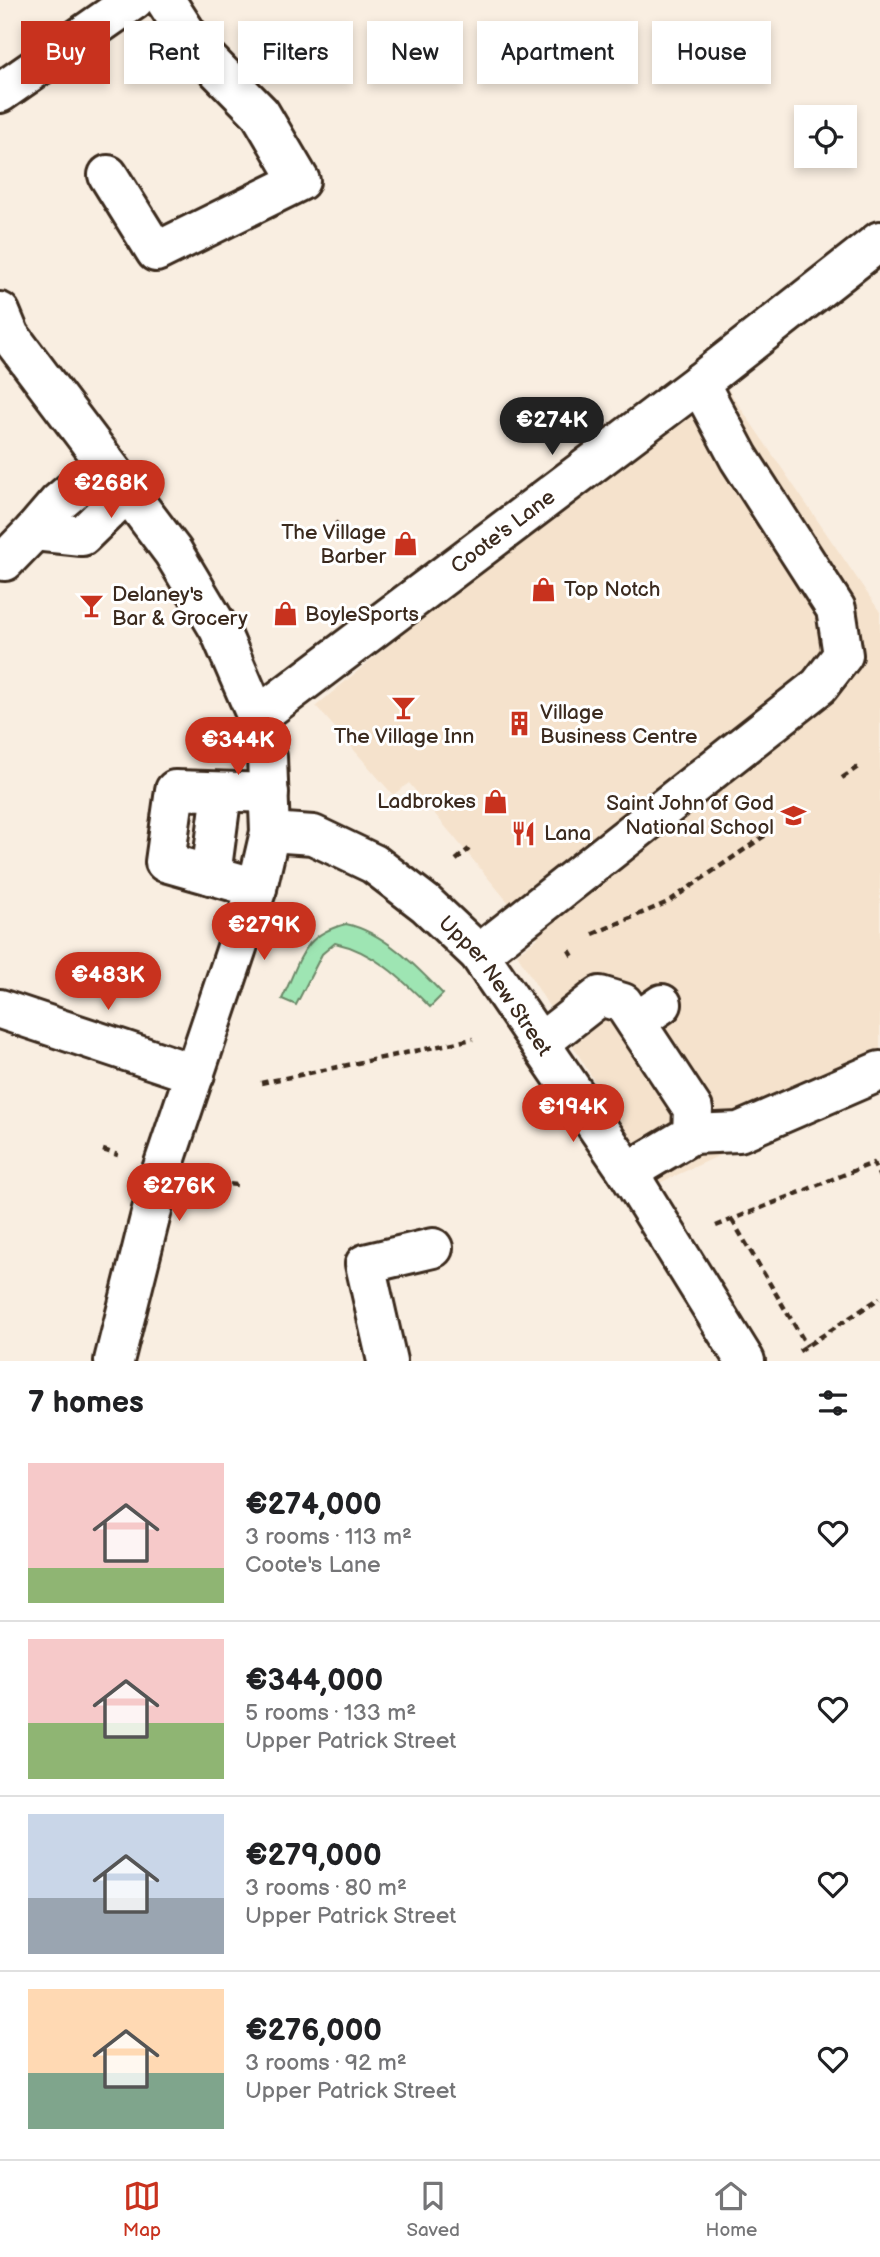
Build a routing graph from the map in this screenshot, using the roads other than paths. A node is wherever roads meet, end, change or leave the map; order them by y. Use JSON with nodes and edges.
{"nodes":[{"id":1,"x":165,"y":0,"type":"edge"},
{"id":2,"x":125,"y":2,"type":"edge"},
{"id":3,"x":0,"y":93,"type":"edge"},
{"id":4,"x":108,"y":174,"type":"dead end"},
{"id":5,"x":880,"y":241,"type":"edge"},
{"id":6,"x":0,"y":312,"type":"edge"},
{"id":7,"x":699,"y":383,"type":"junction"},
{"id":8,"x":116,"y":477,"type":"junction"},
{"id":9,"x":5,"y":561,"type":"dead end"},
{"id":10,"x":257,"y":717,"type":"junction"},
{"id":11,"x":269,"y":793,"type":"junction"},
{"id":12,"x":270,"y":832,"type":"junction"},
{"id":13,"x":257,"y":888,"type":"junction"},
{"id":14,"x":479,"y":954,"type":"junction"},
{"id":15,"x":0,"y":1009,"type":"edge"},
{"id":16,"x":540,"y":1043,"type":"junction"},
{"id":17,"x":880,"y":1071,"type":"edge"},
{"id":18,"x":195,"y":1074,"type":"junction"},
{"id":19,"x":692,"y":1134,"type":"junction"},
{"id":20,"x":628,"y":1171,"type":"junction"},
{"id":21,"x":433,"y":1248,"type":"dead end"},
{"id":22,"x":114,"y":1361,"type":"edge"},
{"id":23,"x":387,"y":1361,"type":"edge"},
{"id":24,"x":745,"y":1361,"type":"edge"}],
"edges":[{"from":1,"to":4,"type":"street"},
{"from":2,"to":3,"type":"street"},
{"from":5,"to":7,"type":"street","name":"Coote's Lane"},
{"from":6,"to":8,"type":"street"},
{"from":7,"to":10,"type":"street","name":"Coote's Lane"},
{"from":7,"to":14,"type":"street"},
{"from":8,"to":9,"type":"street"},
{"from":8,"to":10,"type":"street"},
{"from":10,"to":11,"type":"street"},
{"from":11,"to":12,"type":"street"},
{"from":11,"to":13,"type":"street"},
{"from":12,"to":13,"type":"street"},
{"from":12,"to":14,"type":"street","name":"Upper New Street"},
{"from":13,"to":18,"type":"street"},
{"from":14,"to":16,"type":"street","name":"Upper New Street"},
{"from":15,"to":18,"type":"street"},
{"from":16,"to":19,"type":"street"},
{"from":16,"to":20,"type":"street","name":"Upper New Street"},
{"from":17,"to":19,"type":"street"},
{"from":18,"to":22,"type":"street"},
{"from":19,"to":20,"type":"street"},
{"from":20,"to":24,"type":"street","name":"Upper New Street"},
{"from":21,"to":23,"type":"street"}]}
